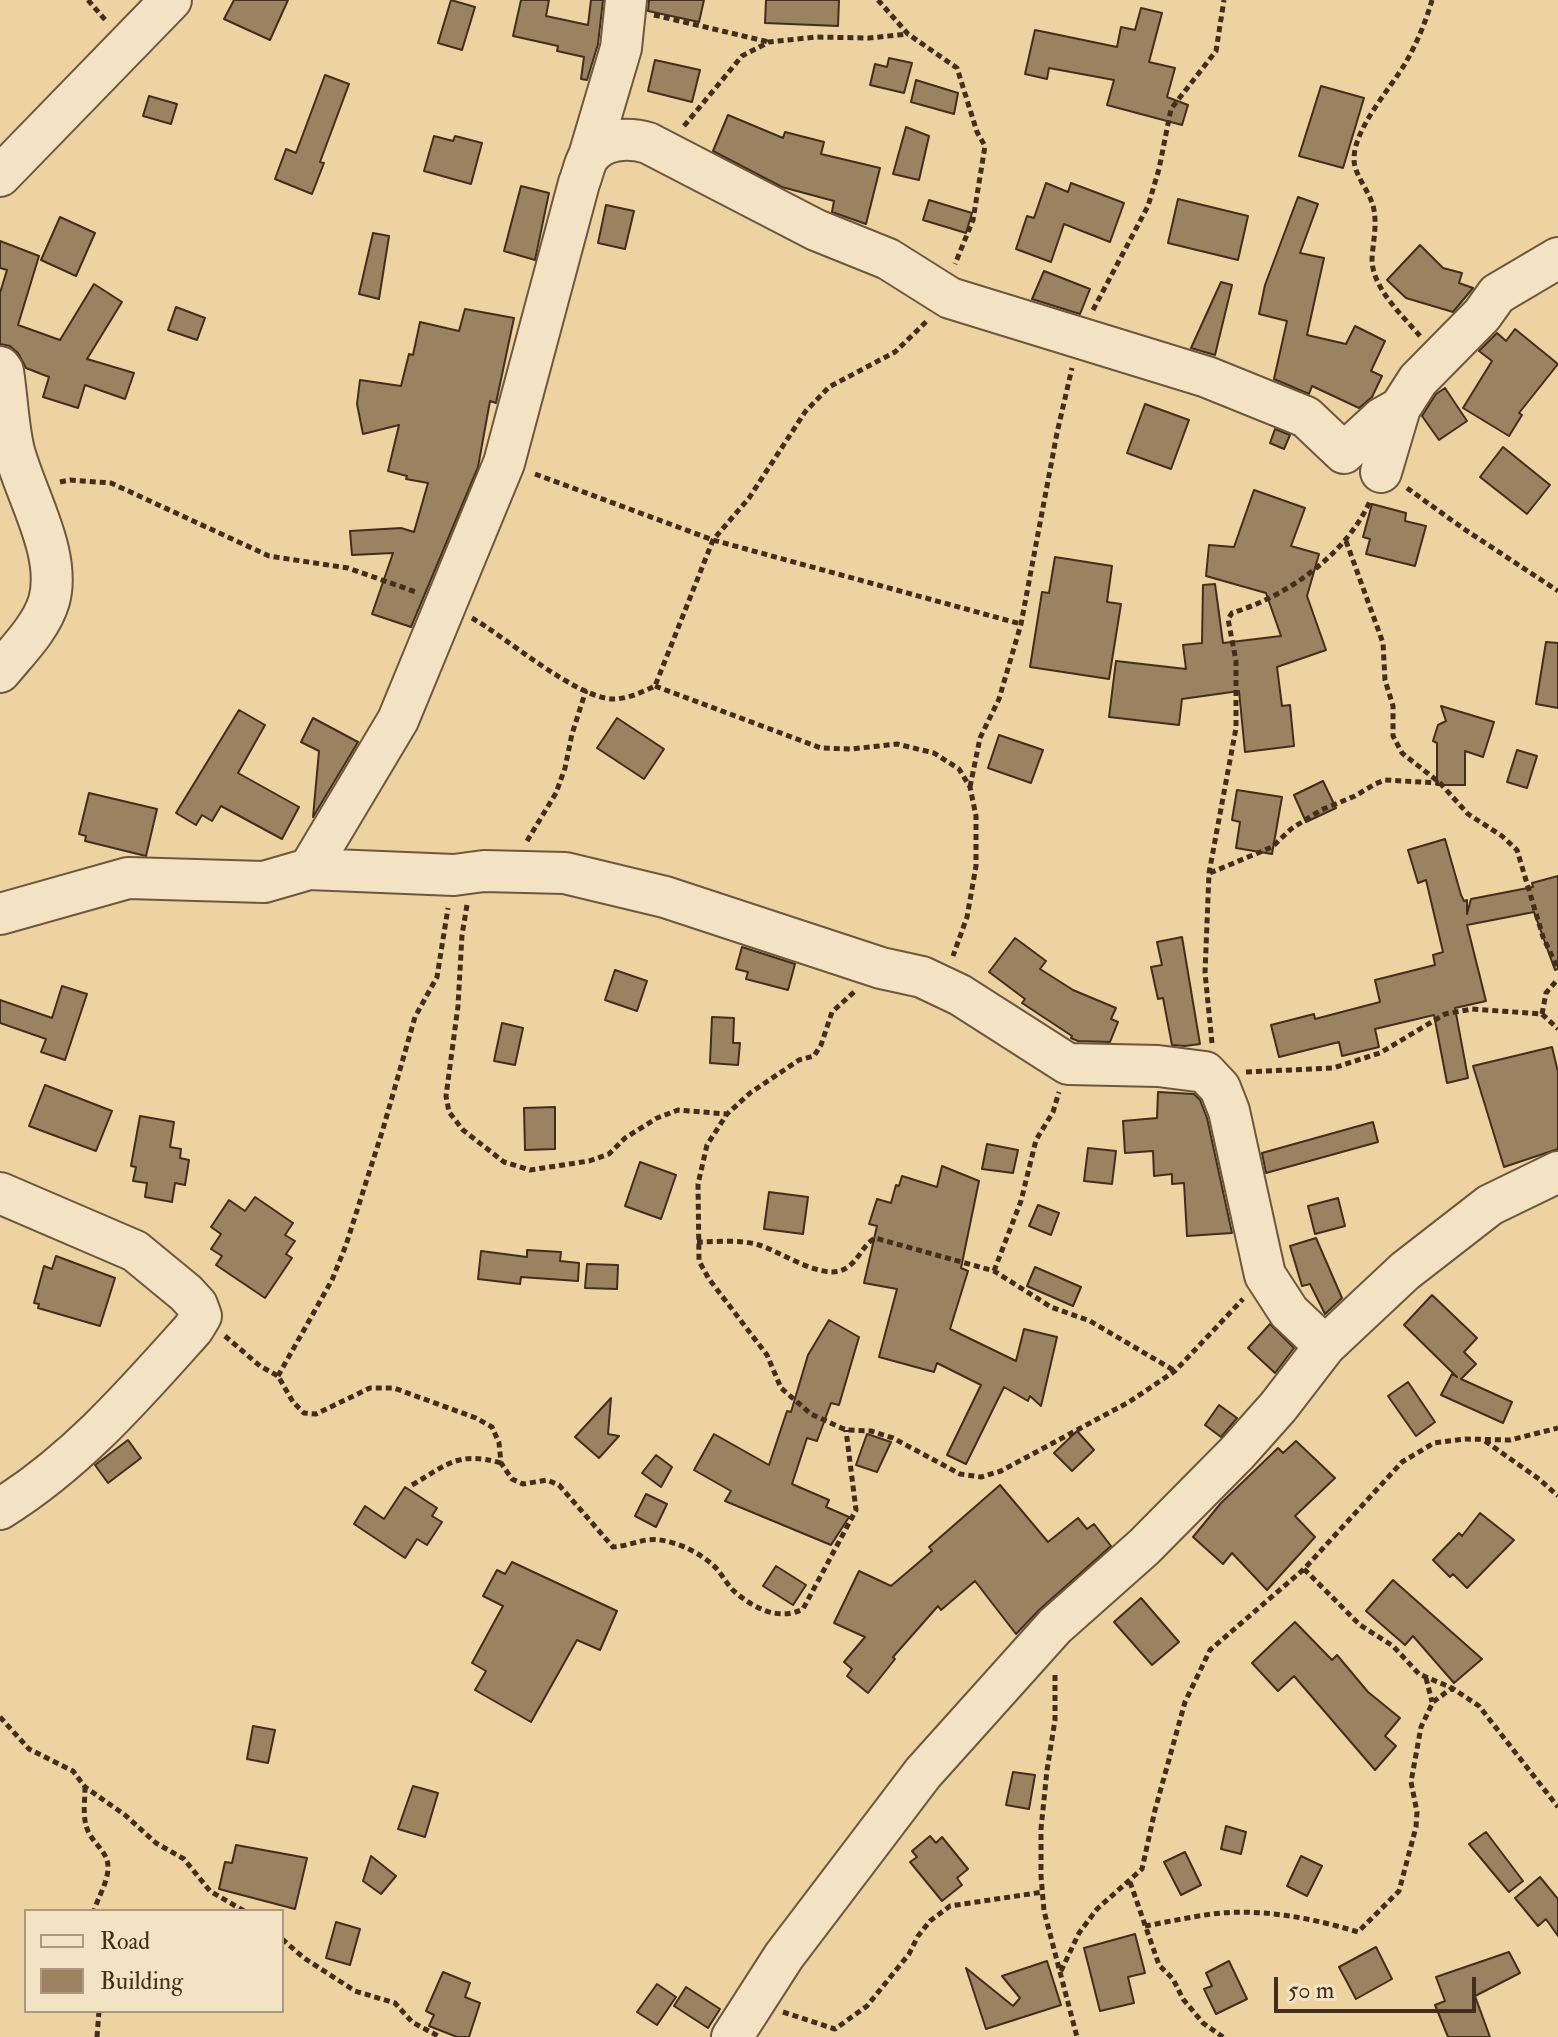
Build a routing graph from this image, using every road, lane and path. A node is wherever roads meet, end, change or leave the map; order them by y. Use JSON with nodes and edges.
{"nodes":[{"id":1,"x":171,"y":0,"type":"edge"},
{"id":2,"x":1224,"y":0,"type":"edge"},
{"id":3,"x":1432,"y":0,"type":"edge"},
{"id":4,"x":626,"y":4,"type":"edge"},
{"id":5,"x":908,"y":34,"type":"dead end"},
{"id":6,"x":769,"y":42,"type":"junction"},
{"id":7,"x":648,"y":143,"type":"junction"},
{"id":8,"x":589,"y":156,"type":"junction"},
{"id":9,"x":0,"y":176,"type":"edge"},
{"id":10,"x":1558,"y":258,"type":"edge"},
{"id":11,"x":1080,"y":336,"type":"junction"},
{"id":12,"x":1439,"y":359,"type":"junction"},
{"id":13,"x":0,"y":367,"type":"edge"},
{"id":14,"x":1400,"y":408,"type":"junction"},
{"id":15,"x":504,"y":463,"type":"junction"},
{"id":16,"x":1386,"y":474,"type":"junction"},
{"id":17,"x":26,"y":488,"type":"junction"},
{"id":18,"x":713,"y":540,"type":"junction"},
{"id":19,"x":1346,"y":541,"type":"junction"},
{"id":20,"x":1558,"y":591,"type":"edge"},
{"id":21,"x":446,"y":604,"type":"junction"},
{"id":22,"x":1021,"y":624,"type":"junction"},
{"id":23,"x":0,"y":672,"type":"edge"},
{"id":24,"x":655,"y":686,"type":"junction"},
{"id":25,"x":586,"y":690,"type":"junction"},
{"id":26,"x":1440,"y":783,"type":"junction"},
{"id":27,"x":970,"y":787,"type":"junction"},
{"id":28,"x":309,"y":869,"type":"junction"},
{"id":29,"x":478,"y":873,"type":"junction"},
{"id":30,"x":1209,"y":873,"type":"junction"},
{"id":31,"x":0,"y":914,"type":"edge"},
{"id":32,"x":881,"y":968,"type":"junction"},
{"id":33,"x":1558,"y":969,"type":"edge"},
{"id":34,"x":1558,"y":979,"type":"edge"},
{"id":35,"x":942,"y":987,"type":"junction"},
{"id":36,"x":1542,"y":1014,"type":"junction"},
{"id":37,"x":1558,"y":1029,"type":"edge"},
{"id":38,"x":1068,"y":1064,"type":"junction"},
{"id":39,"x":1212,"y":1072,"type":"junction"},
{"id":40,"x":727,"y":1114,"type":"junction"},
{"id":41,"x":1558,"y":1172,"type":"edge"},
{"id":42,"x":0,"y":1193,"type":"edge"},
{"id":43,"x":697,"y":1242,"type":"junction"},
{"id":44,"x":994,"y":1271,"type":"junction"},
{"id":45,"x":1265,"y":1275,"type":"junction"},
{"id":46,"x":201,"y":1316,"type":"junction"},
{"id":47,"x":1325,"y":1346,"type":"junction"},
{"id":48,"x":1175,"y":1371,"type":"junction"},
{"id":49,"x":278,"y":1376,"type":"junction"},
{"id":50,"x":1558,"y":1428,"type":"edge"},
{"id":51,"x":846,"y":1430,"type":"junction"},
{"id":52,"x":1483,"y":1440,"type":"junction"},
{"id":53,"x":501,"y":1463,"type":"junction"},
{"id":54,"x":412,"y":1485,"type":"dead end"},
{"id":55,"x":1558,"y":1496,"type":"edge"},
{"id":56,"x":0,"y":1509,"type":"edge"},
{"id":57,"x":1304,"y":1569,"type":"junction"},
{"id":58,"x":1055,"y":1626,"type":"junction"},
{"id":59,"x":1426,"y":1678,"type":"junction"},
{"id":60,"x":1452,"y":1688,"type":"junction"},
{"id":61,"x":1432,"y":1703,"type":"junction"},
{"id":62,"x":0,"y":1717,"type":"edge"},
{"id":63,"x":85,"y":1787,"type":"junction"},
{"id":64,"x":1558,"y":1807,"type":"edge"},
{"id":65,"x":1130,"y":1882,"type":"junction"},
{"id":66,"x":1043,"y":1892,"type":"junction"},
{"id":67,"x":95,"y":1909,"type":"edge"},
{"id":68,"x":241,"y":1909,"type":"edge"},
{"id":69,"x":1145,"y":1926,"type":"junction"},
{"id":70,"x":284,"y":1941,"type":"edge"},
{"id":71,"x":1061,"y":1971,"type":"junction"},
{"id":72,"x":780,"y":2011,"type":"dead end"},
{"id":73,"x":99,"y":2013,"type":"edge"},
{"id":74,"x":97,"y":2037,"type":"edge"},
{"id":75,"x":440,"y":2037,"type":"edge"},
{"id":76,"x":732,"y":2037,"type":"edge"},
{"id":77,"x":1077,"y":2037,"type":"edge"},
{"id":78,"x":1223,"y":2037,"type":"edge"}],
"edges":[{"from":1,"to":9,"type":"street"},
{"from":2,"to":11,"type":"path"},
{"from":3,"to":12,"type":"path"},
{"from":4,"to":6,"type":"path"},
{"from":4,"to":8,"type":"street"},
{"from":5,"to":6,"type":"path"},
{"from":6,"to":7,"type":"path"},
{"from":7,"to":8,"type":"street"},
{"from":7,"to":11,"type":"street"},
{"from":8,"to":15,"type":"street"},
{"from":10,"to":12,"type":"street"},
{"from":11,"to":14,"type":"street"},
{"from":11,"to":22,"type":"path"},
{"from":12,"to":14,"type":"street"},
{"from":13,"to":17,"type":"street"},
{"from":14,"to":16,"type":"street"},
{"from":15,"to":18,"type":"path"},
{"from":15,"to":21,"type":"street"},
{"from":16,"to":19,"type":"path"},
{"from":16,"to":20,"type":"path"},
{"from":17,"to":21,"type":"path"},
{"from":17,"to":23,"type":"street"},
{"from":18,"to":22,"type":"path"},
{"from":18,"to":24,"type":"path"},
{"from":19,"to":26,"type":"path"},
{"from":19,"to":30,"type":"path"},
{"from":21,"to":25,"type":"path"},
{"from":21,"to":28,"type":"street"},
{"from":22,"to":27,"type":"path"},
{"from":24,"to":25,"type":"path"},
{"from":24,"to":27,"type":"path"},
{"from":25,"to":29,"type":"path"},
{"from":26,"to":30,"type":"path"},
{"from":26,"to":33,"type":"path"},
{"from":27,"to":35,"type":"path"},
{"from":28,"to":29,"type":"street"},
{"from":28,"to":31,"type":"street"},
{"from":29,"to":32,"type":"street"},
{"from":29,"to":40,"type":"path"},
{"from":29,"to":49,"type":"path"},
{"from":30,"to":39,"type":"path"},
{"from":32,"to":35,"type":"street"},
{"from":32,"to":40,"type":"path"},
{"from":34,"to":36,"type":"path"},
{"from":35,"to":38,"type":"street"},
{"from":36,"to":37,"type":"path"},
{"from":36,"to":39,"type":"path"},
{"from":38,"to":39,"type":"street"},
{"from":38,"to":44,"type":"path"},
{"from":39,"to":45,"type":"street"},
{"from":40,"to":43,"type":"path"},
{"from":41,"to":47,"type":"street"},
{"from":42,"to":46,"type":"street"},
{"from":43,"to":44,"type":"path"},
{"from":43,"to":51,"type":"path"},
{"from":44,"to":48,"type":"path"},
{"from":45,"to":47,"type":"street"},
{"from":45,"to":48,"type":"path"},
{"from":46,"to":49,"type":"path"},
{"from":46,"to":56,"type":"street"},
{"from":47,"to":58,"type":"street"},
{"from":48,"to":51,"type":"path"},
{"from":49,"to":53,"type":"path"},
{"from":50,"to":52,"type":"path"},
{"from":51,"to":53,"type":"path"},
{"from":52,"to":55,"type":"path"},
{"from":52,"to":57,"type":"path"},
{"from":53,"to":54,"type":"path"},
{"from":57,"to":59,"type":"path"},
{"from":57,"to":65,"type":"path"},
{"from":58,"to":66,"type":"path"},
{"from":58,"to":76,"type":"street"},
{"from":59,"to":60,"type":"path"},
{"from":59,"to":61,"type":"path"},
{"from":60,"to":61,"type":"path"},
{"from":60,"to":64,"type":"path"},
{"from":61,"to":69,"type":"path"},
{"from":62,"to":63,"type":"path"},
{"from":63,"to":67,"type":"path"},
{"from":63,"to":68,"type":"path"},
{"from":65,"to":69,"type":"path"},
{"from":65,"to":71,"type":"path"},
{"from":66,"to":71,"type":"path"},
{"from":66,"to":72,"type":"path"},
{"from":69,"to":78,"type":"path"},
{"from":70,"to":75,"type":"path"},
{"from":71,"to":77,"type":"path"},
{"from":73,"to":74,"type":"path"}]}
